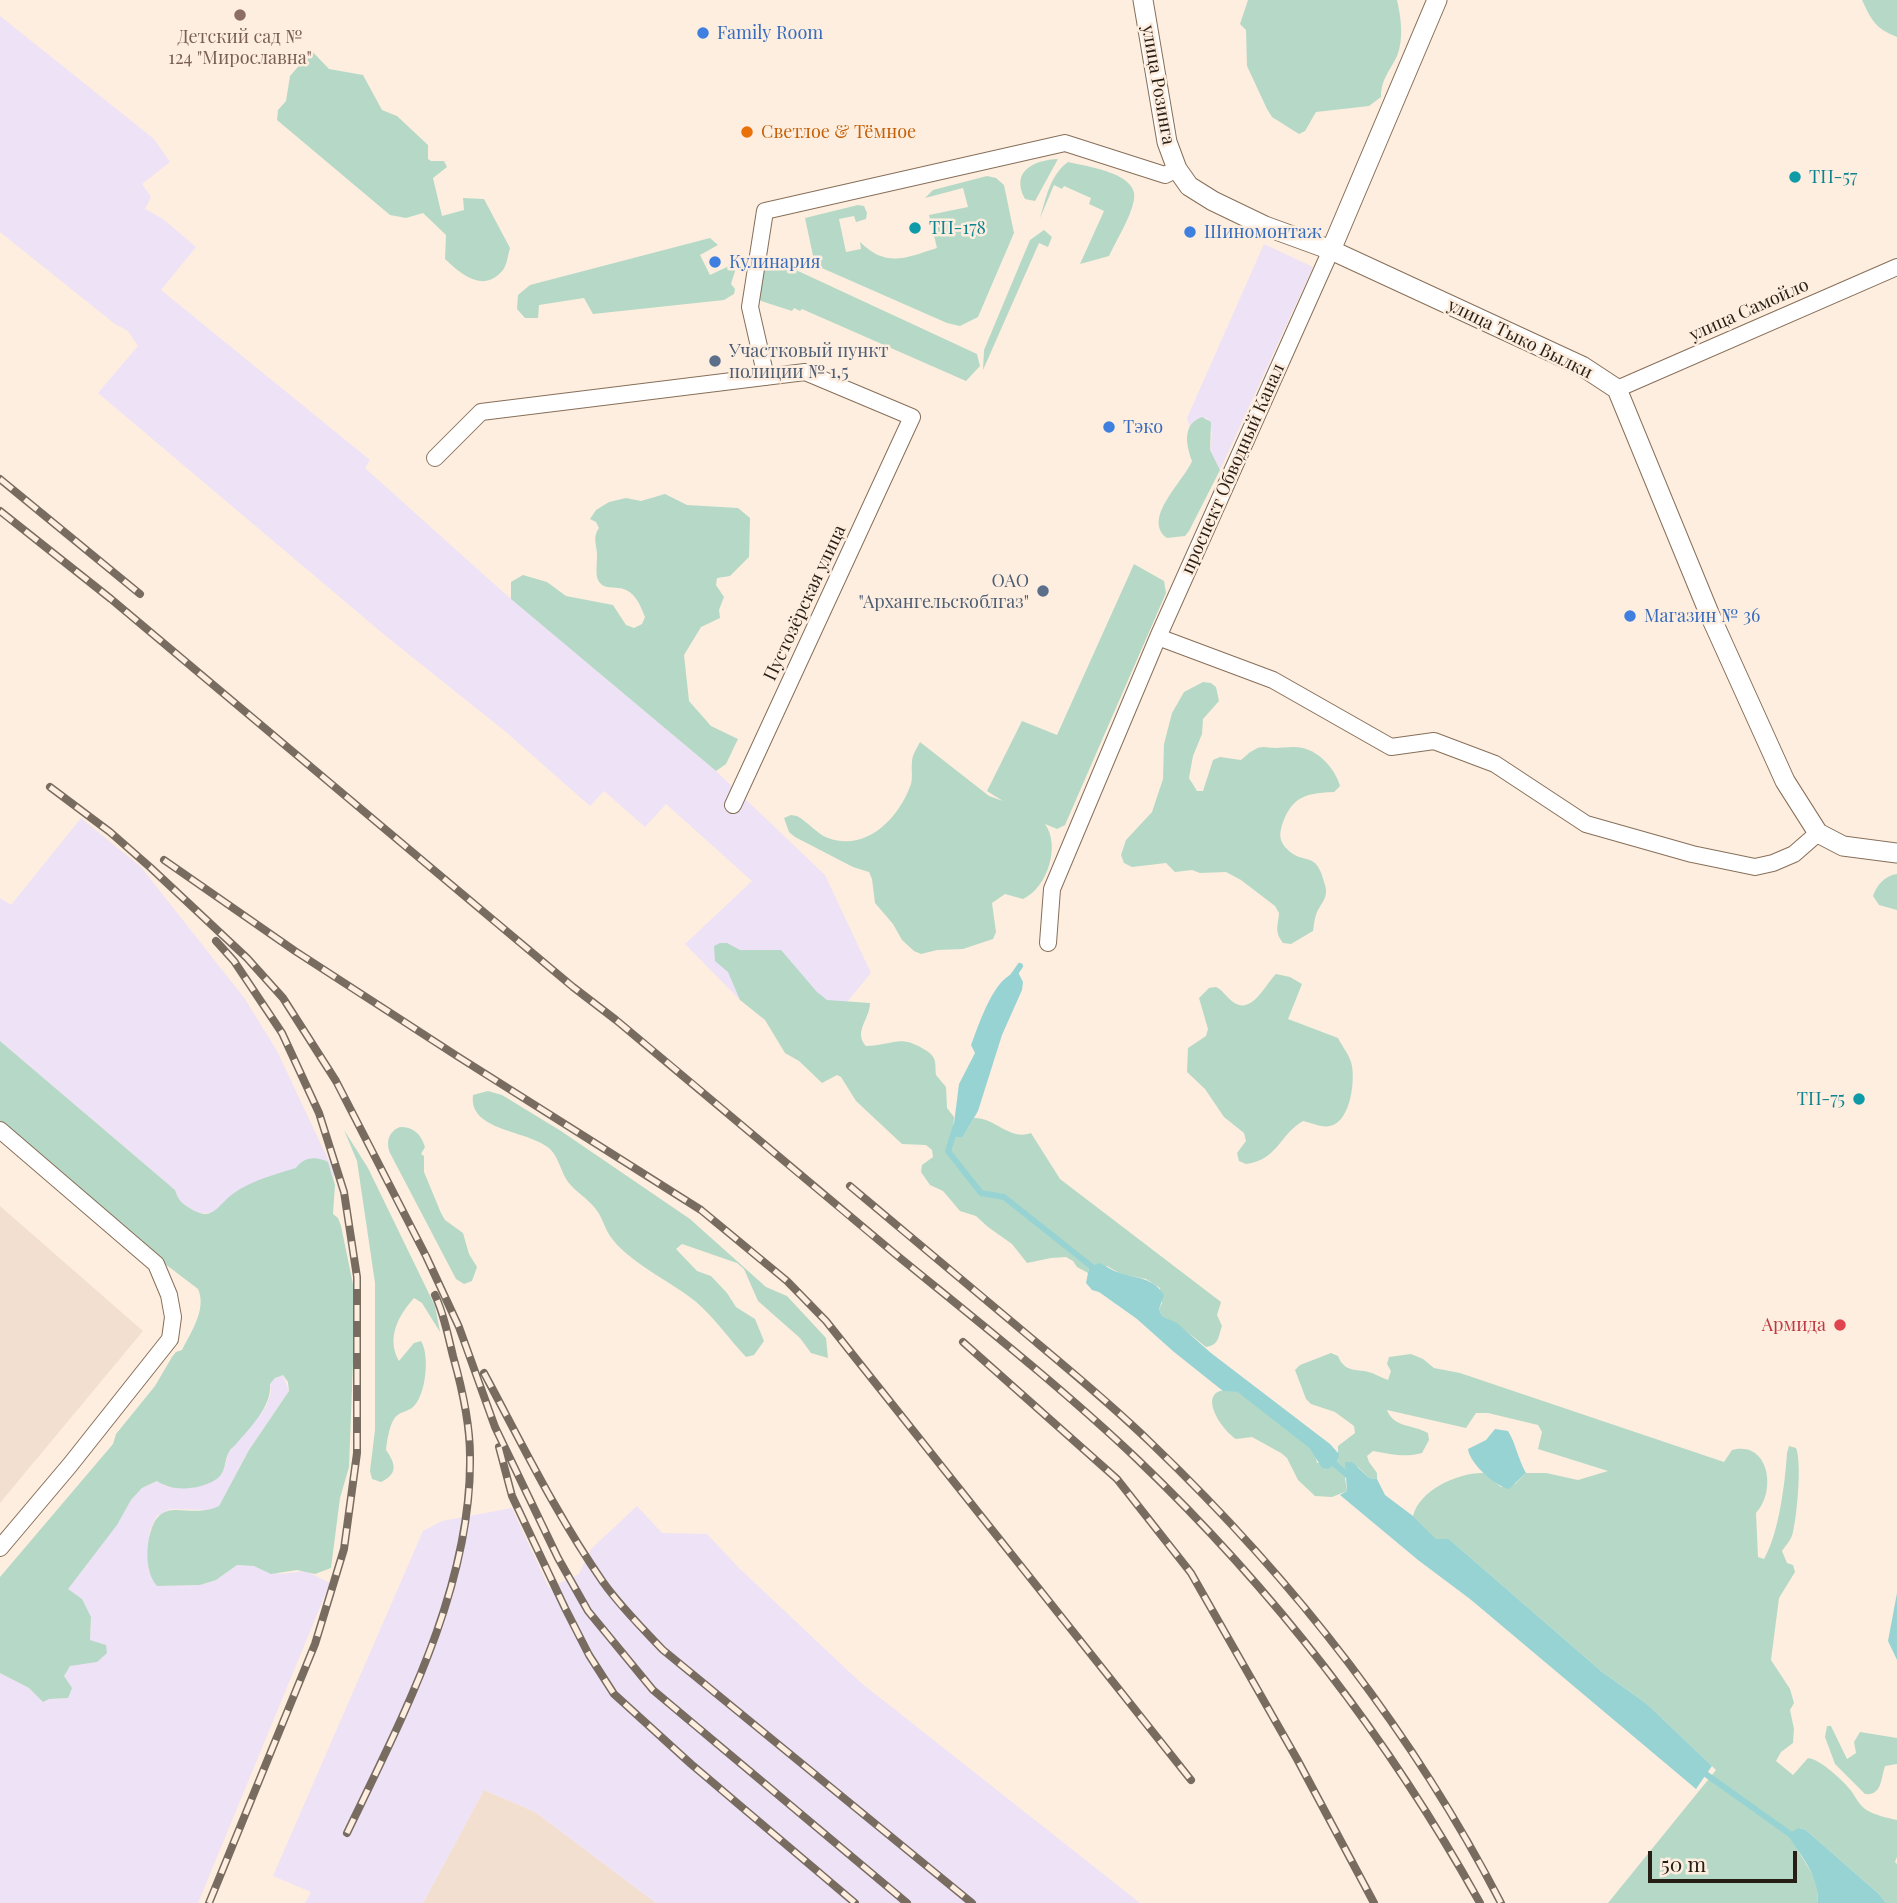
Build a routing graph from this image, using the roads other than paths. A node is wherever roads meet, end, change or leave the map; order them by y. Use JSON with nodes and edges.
{"nodes":[{"id":1,"x":1143,"y":0,"type":"edge"},
{"id":2,"x":1437,"y":0,"type":"edge"},
{"id":3,"x":1177,"y":169,"type":"junction"},
{"id":4,"x":1331,"y":250,"type":"junction"},
{"id":5,"x":1897,"y":267,"type":"edge"},
{"id":6,"x":766,"y":377,"type":"junction"},
{"id":7,"x":1617,"y":389,"type":"junction"},
{"id":8,"x":435,"y":458,"type":"dead end"},
{"id":9,"x":1158,"y":637,"type":"junction"},
{"id":10,"x":733,"y":805,"type":"dead end"},
{"id":11,"x":1818,"y":833,"type":"junction"},
{"id":12,"x":1897,"y":853,"type":"edge"},
{"id":13,"x":1048,"y":943,"type":"dead end"},
{"id":14,"x":0,"y":1130,"type":"edge"},
{"id":15,"x":0,"y":1548,"type":"edge"}],
"edges":[{"from":1,"to":3,"type":"street","name":"улица Розинга"},
{"from":2,"to":4,"type":"street","name":"проспект Обводный Канал"},
{"from":3,"to":4,"type":"street","name":"улица Тыко Вылки"},
{"from":3,"to":6,"type":"street"},
{"from":4,"to":7,"type":"street","name":"улица Тыко Вылки"},
{"from":4,"to":9,"type":"street","name":"проспект Обводный Канал"},
{"from":5,"to":7,"type":"street","name":"улица Самойло"},
{"from":6,"to":8,"type":"street"},
{"from":6,"to":10,"type":"street","name":"Пустозёрская улица"},
{"from":7,"to":11,"type":"street"},
{"from":9,"to":11,"type":"street"},
{"from":9,"to":13,"type":"street","name":"проспект Обводный Канал"},
{"from":11,"to":12,"type":"street"},
{"from":14,"to":15,"type":"street"}]}
